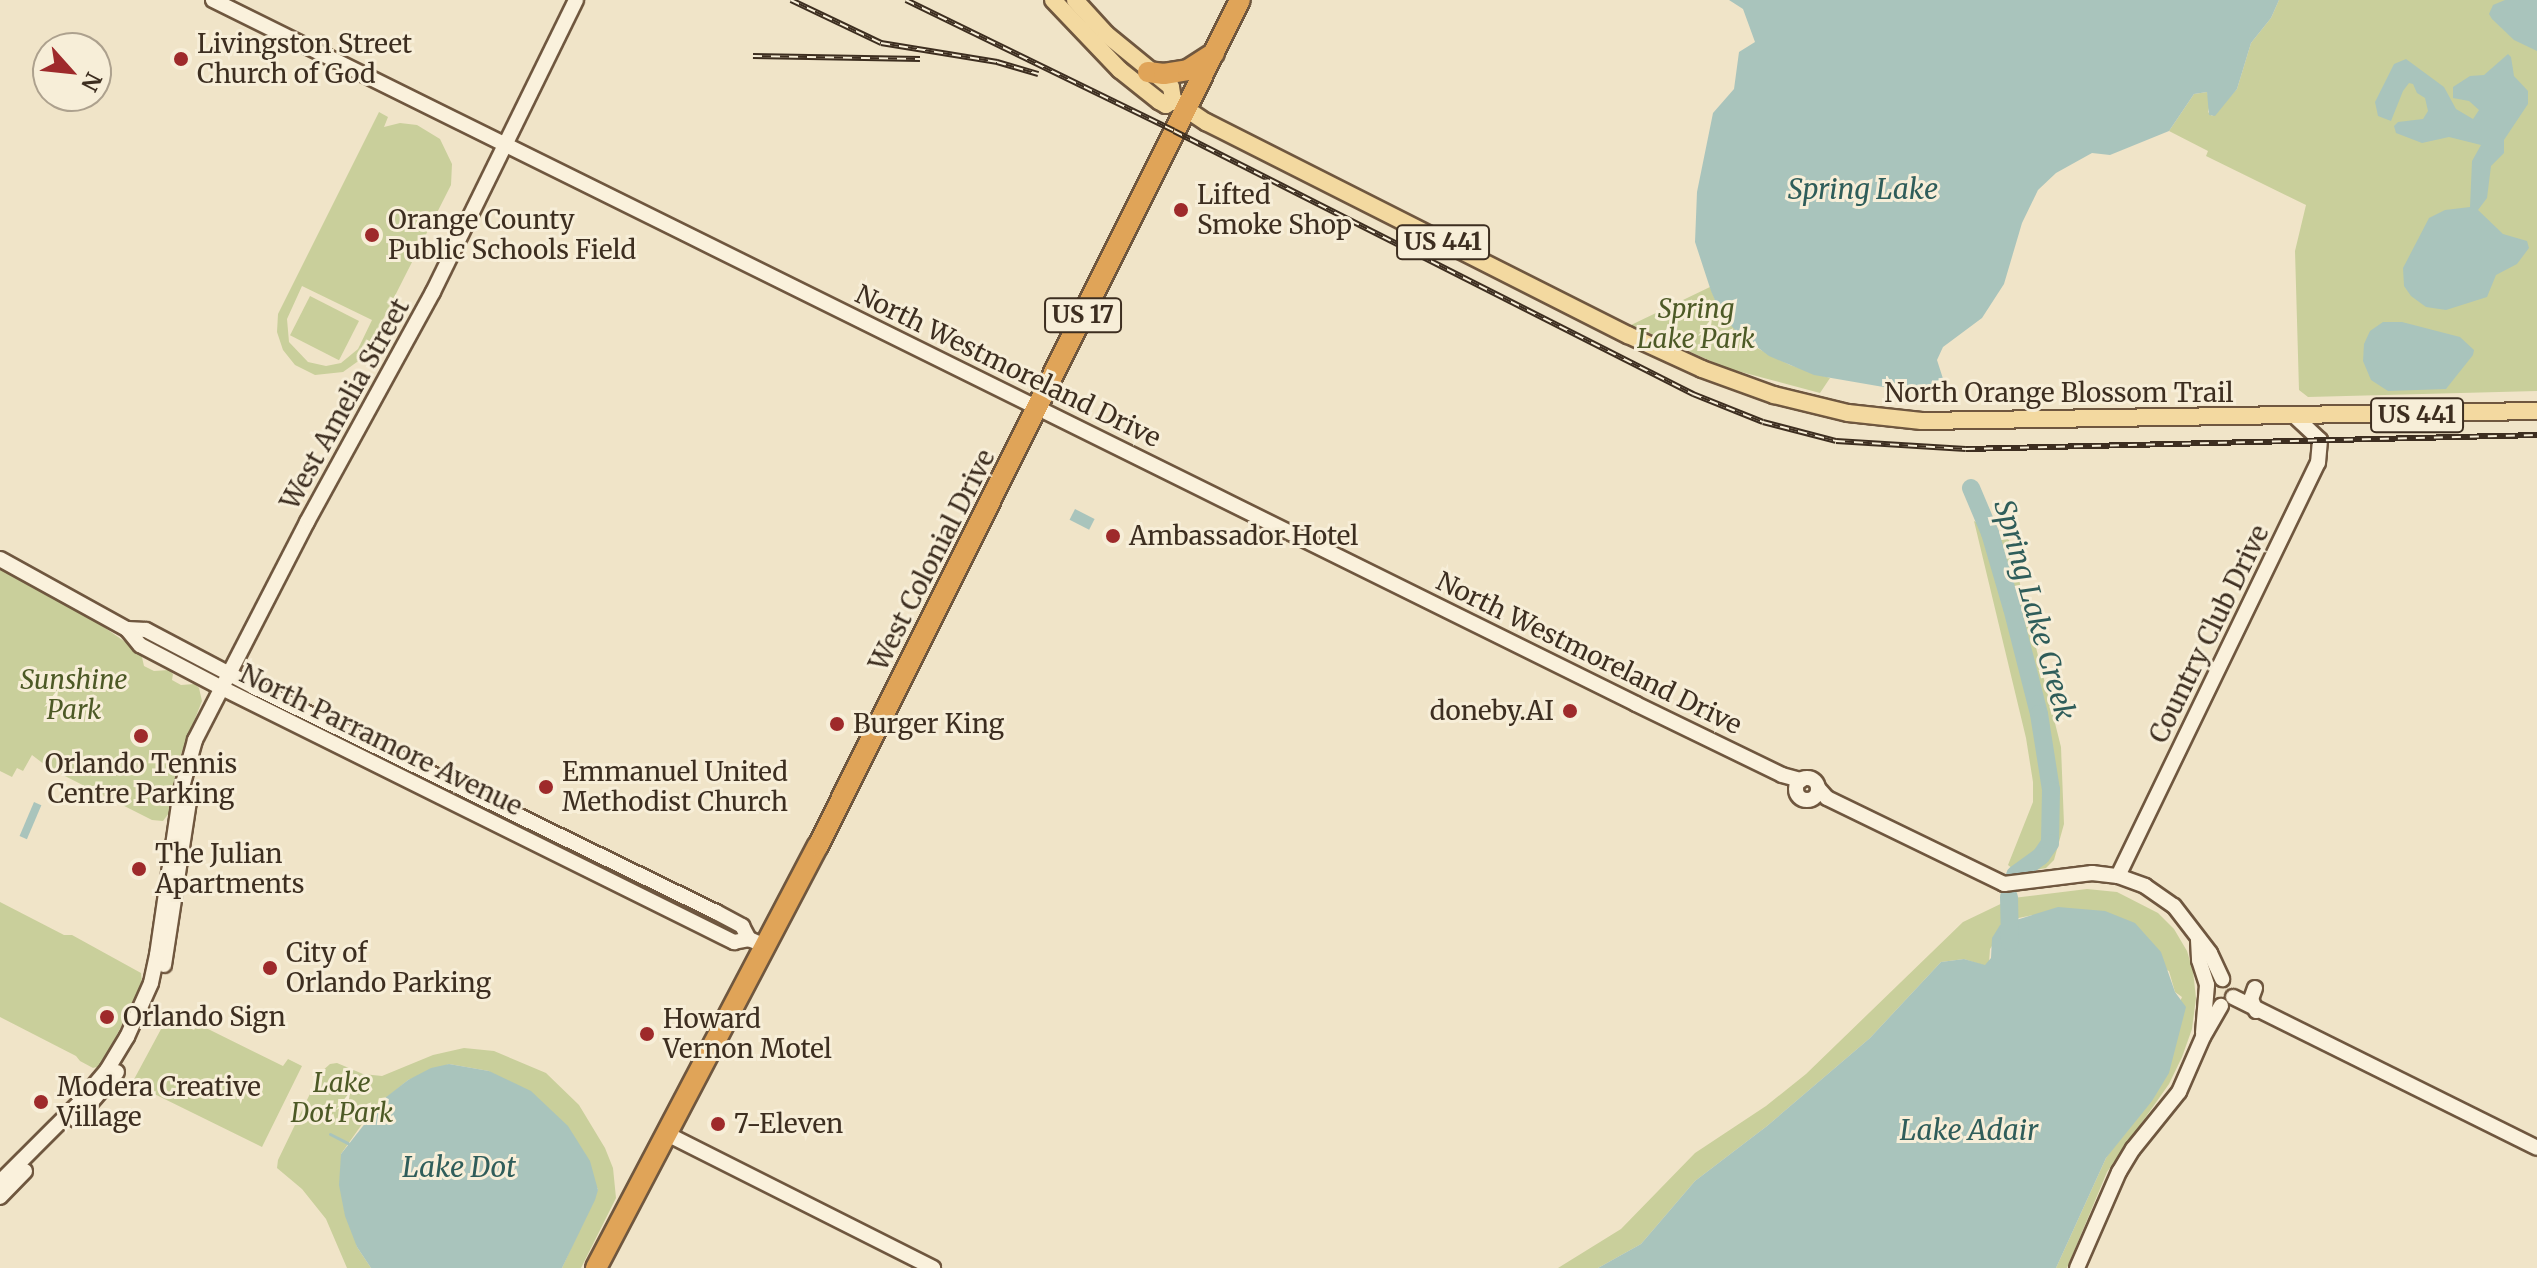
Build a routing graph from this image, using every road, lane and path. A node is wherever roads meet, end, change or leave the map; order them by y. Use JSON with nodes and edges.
{"nodes":[{"id":1,"x":213,"y":0,"type":"edge"},
{"id":2,"x":576,"y":0,"type":"edge"},
{"id":3,"x":1053,"y":0,"type":"edge"},
{"id":4,"x":1075,"y":0,"type":"edge"},
{"id":5,"x":1240,"y":0,"type":"edge"},
{"id":6,"x":1214,"y":53,"type":"junction"},
{"id":7,"x":1148,"y":72,"type":"junction"},
{"id":8,"x":1180,"y":104,"type":"junction"},
{"id":9,"x":507,"y":145,"type":"junction"},
{"id":10,"x":1037,"y":407,"type":"junction"},
{"id":11,"x":2537,"y":411,"type":"edge"},
{"id":12,"x":2296,"y":418,"type":"junction"},
{"id":13,"x":0,"y":559,"type":"edge"},
{"id":14,"x":127,"y":629,"type":"junction"},
{"id":15,"x":229,"y":674,"type":"junction"},
{"id":16,"x":219,"y":694,"type":"junction"},
{"id":17,"x":2118,"y":876,"type":"junction"},
{"id":18,"x":2198,"y":939,"type":"junction"},
{"id":19,"x":758,"y":942,"type":"junction"},
{"id":20,"x":2222,"y":979,"type":"junction"},
{"id":21,"x":2255,"y":988,"type":"dead end"},
{"id":22,"x":2207,"y":992,"type":"junction"},
{"id":23,"x":2228,"y":1002,"type":"junction"},
{"id":24,"x":2252,"y":1008,"type":"junction"},
{"id":25,"x":2203,"y":1037,"type":"junction"},
{"id":26,"x":98,"y":1081,"type":"junction"},
{"id":27,"x":84,"y":1111,"type":"junction"},
{"id":28,"x":54,"y":1129,"type":"junction"},
{"id":29,"x":667,"y":1134,"type":"junction"},
{"id":30,"x":2537,"y":1148,"type":"edge"},
{"id":31,"x":44,"y":1152,"type":"junction"},
{"id":32,"x":0,"y":1182,"type":"edge"},
{"id":33,"x":0,"y":1197,"type":"edge"},
{"id":34,"x":596,"y":1268,"type":"edge"},
{"id":35,"x":933,"y":1268,"type":"edge"},
{"id":36,"x":2077,"y":1268,"type":"edge"}],
"edges":[{"from":1,"to":9,"type":"street","name":"North Westmoreland Drive"},
{"from":2,"to":9,"type":"street","name":"West Amelia Street"},
{"from":3,"to":8,"type":"main road","name":"North Orange Blossom Trail"},
{"from":4,"to":7,"type":"main road","name":"North Orange Blossom Trail"},
{"from":5,"to":6,"type":"highway","name":"West Colonial Drive"},
{"from":6,"to":7,"type":"highway"},
{"from":6,"to":8,"type":"highway","name":"West Colonial Drive"},
{"from":7,"to":8,"type":"main road","name":"North Orange Blossom Trail"},
{"from":8,"to":10,"type":"highway","name":"West Colonial Drive","number":"US 17"},
{"from":8,"to":12,"type":"main road","name":"North Orange Blossom Trail","number":"US 441"},
{"from":9,"to":10,"type":"street","name":"North Westmoreland Drive"},
{"from":9,"to":15,"type":"street","name":"West Amelia Street"},
{"from":10,"to":17,"type":"street","name":"North Westmoreland Drive"},
{"from":10,"to":19,"type":"highway","name":"West Colonial Drive","number":"US 17"},
{"from":11,"to":12,"type":"main road","name":"North Orange Blossom Trail","number":"US 441"},
{"from":12,"to":17,"type":"street","name":"Country Club Drive"},
{"from":13,"to":14,"type":"street","name":"North Parramore Avenue"},
{"from":14,"to":15,"type":"street","name":"North Parramore Avenue"},
{"from":14,"to":16,"type":"street","name":"North Parramore Avenue"},
{"from":15,"to":16,"type":"street","name":"West Amelia Street"},
{"from":15,"to":19,"type":"street","name":"North Parramore Avenue"},
{"from":16,"to":19,"type":"street","name":"North Parramore Avenue"},
{"from":16,"to":26,"type":"street","name":"West Amelia Street"},
{"from":16,"to":27,"type":"street","name":"West Amelia Street"},
{"from":17,"to":18,"type":"street"},
{"from":18,"to":20,"type":"street"},
{"from":18,"to":22,"type":"street"},
{"from":19,"to":29,"type":"highway","name":"West Colonial Drive","number":"US 17"},
{"from":20,"to":22,"type":"street"},
{"from":20,"to":23,"type":"street"},
{"from":21,"to":24,"type":"street"},
{"from":22,"to":23,"type":"street"},
{"from":22,"to":25,"type":"street"},
{"from":23,"to":24,"type":"street"},
{"from":23,"to":25,"type":"street"},
{"from":24,"to":30,"type":"street"},
{"from":25,"to":36,"type":"street"},
{"from":26,"to":27,"type":"street"},
{"from":26,"to":28,"type":"street","name":"West Amelia Street"},
{"from":27,"to":31,"type":"street","name":"West Amelia Street"},
{"from":28,"to":31,"type":"street"},
{"from":28,"to":32,"type":"street","name":"West Amelia Street"},
{"from":29,"to":34,"type":"highway","name":"West Colonial Drive","number":"US 17"},
{"from":29,"to":35,"type":"street"},
{"from":31,"to":33,"type":"street","name":"West Amelia Street"}]}
